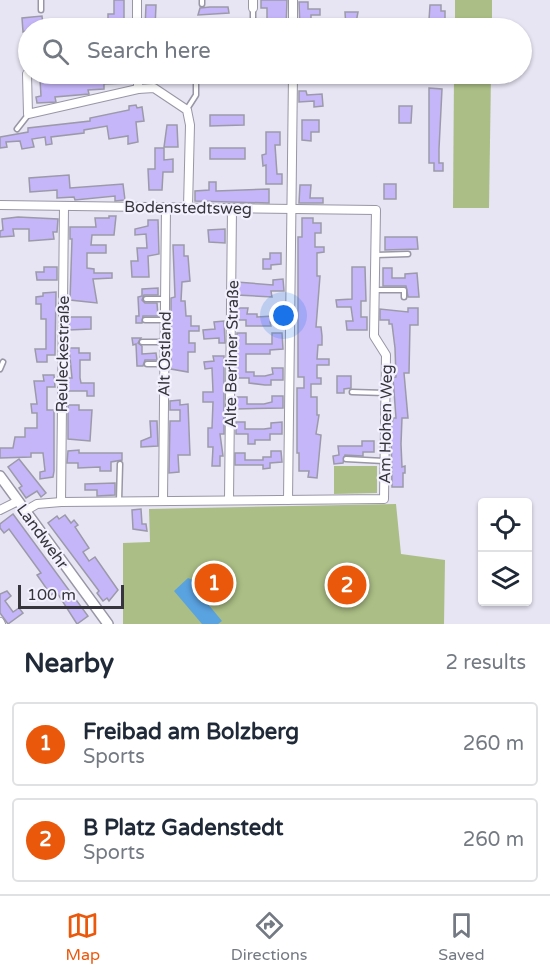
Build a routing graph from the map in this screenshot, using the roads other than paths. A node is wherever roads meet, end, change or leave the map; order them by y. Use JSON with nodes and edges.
{"nodes":[{"id":1,"x":41,"y":0,"type":"edge"},
{"id":2,"x":137,"y":0,"type":"edge"},
{"id":3,"x":293,"y":0,"type":"edge"},
{"id":4,"x":41,"y":10,"type":"dead end"},
{"id":5,"x":137,"y":18,"type":"edge"},
{"id":6,"x":293,"y":18,"type":"edge"},
{"id":7,"x":27,"y":84,"type":"edge"},
{"id":8,"x":138,"y":84,"type":"edge"},
{"id":9,"x":196,"y":84,"type":"edge"},
{"id":10,"x":293,"y":84,"type":"edge"},
{"id":11,"x":138,"y":89,"type":"junction"},
{"id":12,"x":187,"y":110,"type":"junction"},
{"id":13,"x":28,"y":114,"type":"junction"},
{"id":14,"x":16,"y":129,"type":"dead end"},
{"id":15,"x":0,"y":205,"type":"edge"},
{"id":16,"x":64,"y":206,"type":"junction"},
{"id":17,"x":166,"y":207,"type":"junction"},
{"id":18,"x":188,"y":207,"type":"junction"},
{"id":19,"x":232,"y":208,"type":"junction"},
{"id":20,"x":292,"y":208,"type":"junction"},
{"id":21,"x":376,"y":210,"type":"joint"},
{"id":22,"x":408,"y":254,"type":"dead end"},
{"id":23,"x":375,"y":255,"type":"junction"},
{"id":24,"x":375,"y":290,"type":"junction"},
{"id":25,"x":404,"y":297,"type":"dead end"},
{"id":26,"x":146,"y":299,"type":"dead end"},
{"id":27,"x":165,"y":299,"type":"junction"},
{"id":28,"x":145,"y":320,"type":"dead end"},
{"id":29,"x":165,"y":320,"type":"junction"},
{"id":30,"x":142,"y":342,"type":"dead end"},
{"id":31,"x":164,"y":342,"type":"junction"},
{"id":32,"x":3,"y":362,"type":"dead end"},
{"id":33,"x":147,"y":364,"type":"dead end"},
{"id":34,"x":164,"y":364,"type":"junction"},
{"id":35,"x":0,"y":369,"type":"edge"},
{"id":36,"x":352,"y":392,"type":"dead end"},
{"id":37,"x":385,"y":393,"type":"junction"},
{"id":38,"x":346,"y":459,"type":"dead end"},
{"id":39,"x":385,"y":461,"type":"junction"},
{"id":40,"x":120,"y":464,"type":"dead end"},
{"id":41,"x":0,"y":476,"type":"edge"},
{"id":42,"x":229,"y":500,"type":"junction"},
{"id":43,"x":288,"y":500,"type":"junction"},
{"id":44,"x":18,"y":501,"type":"junction"},
{"id":45,"x":163,"y":501,"type":"junction"},
{"id":46,"x":61,"y":502,"type":"junction"},
{"id":47,"x":119,"y":502,"type":"junction"},
{"id":48,"x":0,"y":510,"type":"edge"},
{"id":49,"x":25,"y":511,"type":"junction"},
{"id":50,"x":108,"y":624,"type":"edge"}],
"edges":[{"from":1,"to":4,"type":"lane"},
{"from":2,"to":5,"type":"street"},
{"from":3,"to":6,"type":"street"},
{"from":7,"to":13,"type":"street"},
{"from":8,"to":11,"type":"street"},
{"from":9,"to":12,"type":"lane"},
{"from":10,"to":20,"type":"street"},
{"from":11,"to":12,"type":"street"},
{"from":11,"to":13,"type":"street"},
{"from":12,"to":18,"type":"street"},
{"from":13,"to":14,"type":"lane"},
{"from":15,"to":16,"type":"street","name":"Bodenstedtsweg"},
{"from":16,"to":17,"type":"street","name":"Bodenstedtsweg"},
{"from":16,"to":46,"type":"street","name":"Reuleckestraße"},
{"from":17,"to":18,"type":"street","name":"Bodenstedtsweg"},
{"from":17,"to":27,"type":"street","name":"Alt Ostland"},
{"from":18,"to":19,"type":"street","name":"Bodenstedtsweg"},
{"from":19,"to":20,"type":"street","name":"Bodenstedtsweg"},
{"from":19,"to":42,"type":"street","name":"Alte Berliner Straße"},
{"from":20,"to":21,"type":"street","name":"Bodenstedtsweg"},
{"from":20,"to":43,"type":"street"},
{"from":21,"to":23,"type":"street","name":"Am Hohen Weg"},
{"from":22,"to":23,"type":"lane"},
{"from":23,"to":24,"type":"street","name":"Am Hohen Weg"},
{"from":24,"to":25,"type":"lane"},
{"from":24,"to":37,"type":"street","name":"Am Hohen Weg"},
{"from":26,"to":27,"type":"lane"},
{"from":27,"to":29,"type":"street","name":"Alt Ostland"},
{"from":28,"to":29,"type":"lane"},
{"from":29,"to":31,"type":"street","name":"Alt Ostland"},
{"from":30,"to":31,"type":"lane"},
{"from":31,"to":34,"type":"street","name":"Alt Ostland"},
{"from":32,"to":35,"type":"lane"},
{"from":33,"to":34,"type":"lane"},
{"from":34,"to":45,"type":"street","name":"Alt Ostland"},
{"from":36,"to":37,"type":"lane"},
{"from":37,"to":39,"type":"street","name":"Am Hohen Weg"},
{"from":38,"to":39,"type":"lane"},
{"from":39,"to":43,"type":"street","name":"Am Hohen Weg"},
{"from":40,"to":47,"type":"lane"},
{"from":41,"to":44,"type":"street","name":"Landwehr"},
{"from":42,"to":43,"type":"street"},
{"from":42,"to":45,"type":"street"},
{"from":44,"to":48,"type":"street"},
{"from":44,"to":49,"type":"street","name":"Landwehr"},
{"from":45,"to":47,"type":"street"},
{"from":46,"to":47,"type":"street"},
{"from":46,"to":49,"type":"street"},
{"from":49,"to":50,"type":"street","name":"Landwehr"}]}
